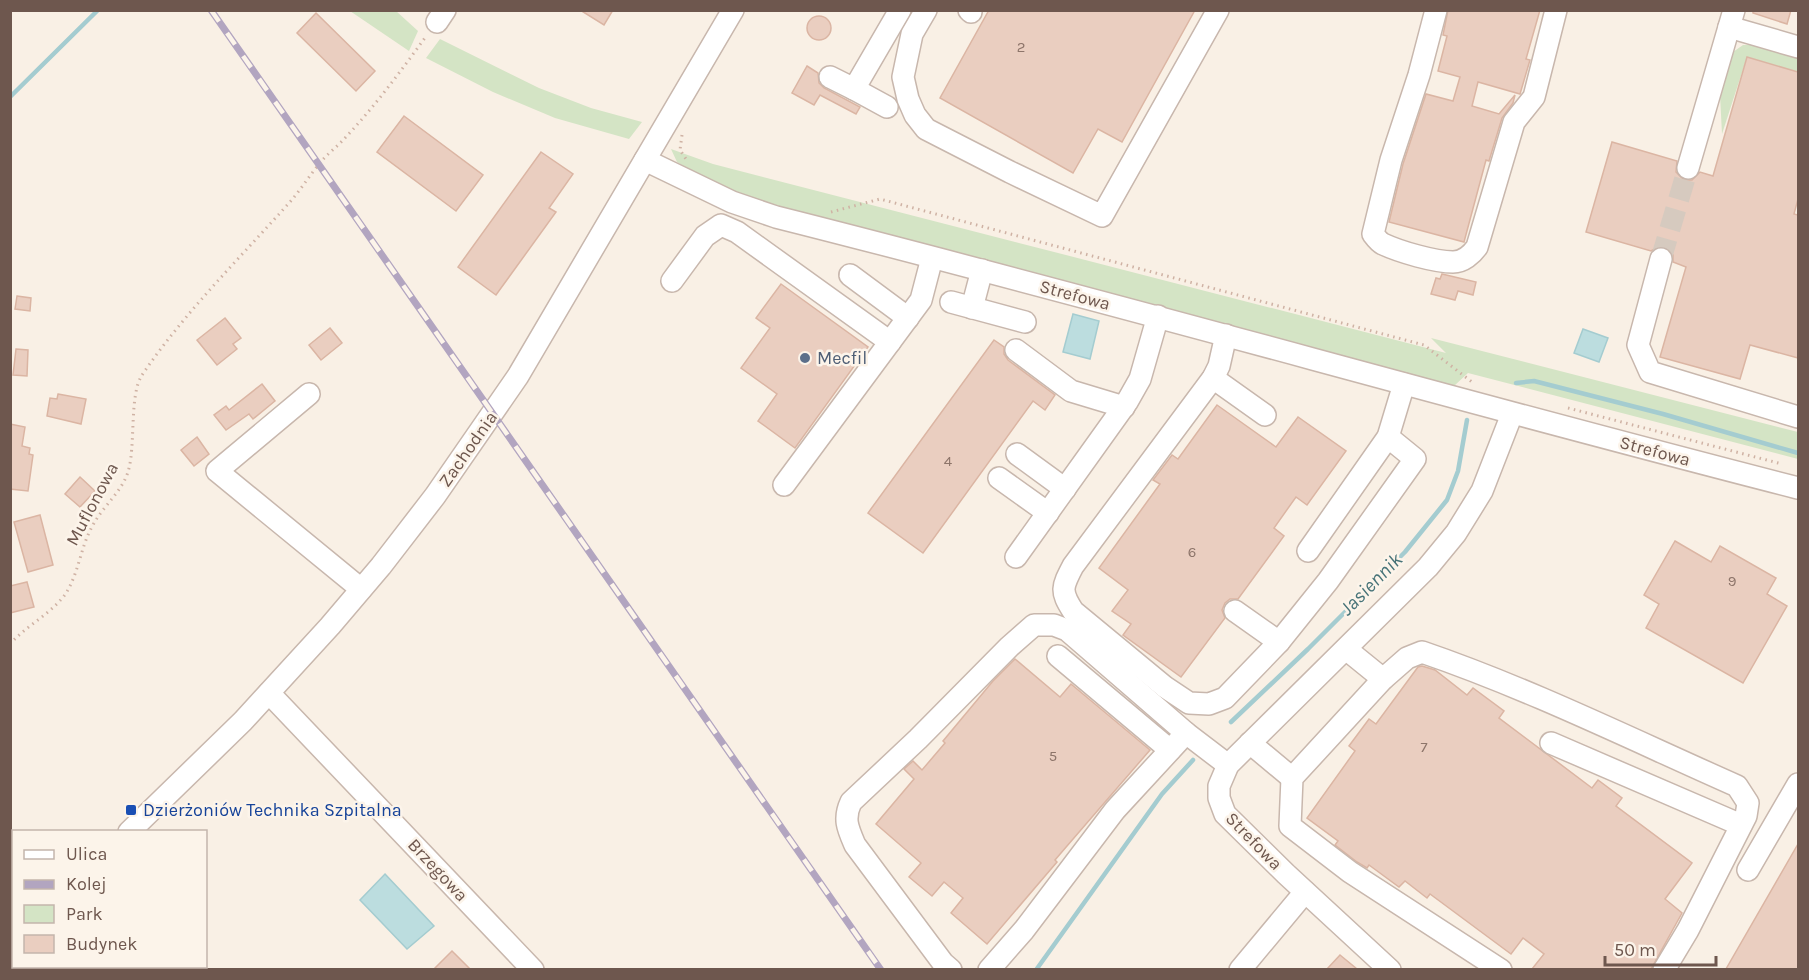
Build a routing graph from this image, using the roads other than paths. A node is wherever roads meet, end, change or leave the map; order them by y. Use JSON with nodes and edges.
{"nodes":[{"id":1,"x":733,"y":10,"type":"edge"},
{"id":2,"x":900,"y":10,"type":"edge"},
{"id":3,"x":926,"y":10,"type":"edge"},
{"id":4,"x":1218,"y":10,"type":"edge"},
{"id":5,"x":1436,"y":10,"type":"edge"},
{"id":6,"x":1556,"y":10,"type":"edge"},
{"id":7,"x":1732,"y":19,"type":"edge"},
{"id":8,"x":1798,"y":47,"type":"edge"},
{"id":9,"x":830,"y":77,"type":"dead end"},
{"id":10,"x":854,"y":88,"type":"junction"},
{"id":11,"x":887,"y":107,"type":"dead end"},
{"id":12,"x":645,"y":160,"type":"junction"},
{"id":13,"x":1688,"y":168,"type":"tunnel mouth"},
{"id":14,"x":932,"y":258,"type":"junction"},
{"id":15,"x":1661,"y":259,"type":"tunnel mouth"},
{"id":16,"x":982,"y":270,"type":"junction"},
{"id":17,"x":850,"y":275,"type":"dead end"},
{"id":18,"x":672,"y":281,"type":"dead end"},
{"id":19,"x":951,"y":302,"type":"dead end"},
{"id":20,"x":972,"y":308,"type":"junction"},
{"id":21,"x":1158,"y":316,"type":"junction"},
{"id":22,"x":908,"y":318,"type":"junction"},
{"id":23,"x":1025,"y":322,"type":"dead end"},
{"id":24,"x":1226,"y":335,"type":"junction"},
{"id":25,"x":890,"y":342,"type":"junction"},
{"id":26,"x":1016,"y":350,"type":"dead end"},
{"id":27,"x":1214,"y":378,"type":"junction"},
{"id":28,"x":1404,"y":384,"type":"junction"},
{"id":29,"x":309,"y":394,"type":"dead end"},
{"id":30,"x":1124,"y":408,"type":"junction"},
{"id":31,"x":1512,"y":414,"type":"junction"},
{"id":32,"x":1265,"y":415,"type":"dead end"},
{"id":33,"x":1798,"y":417,"type":"edge"},
{"id":34,"x":1388,"y":437,"type":"junction"},
{"id":35,"x":1017,"y":454,"type":"dead end"},
{"id":36,"x":999,"y":478,"type":"dead end"},
{"id":37,"x":784,"y":485,"type":"dead end"},
{"id":38,"x":1798,"y":488,"type":"edge"},
{"id":39,"x":1065,"y":489,"type":"junction"},
{"id":40,"x":1048,"y":513,"type":"junction"},
{"id":41,"x":1308,"y":551,"type":"dead end"},
{"id":42,"x":1017,"y":557,"type":"dead end"},
{"id":43,"x":361,"y":590,"type":"junction"},
{"id":44,"x":1235,"y":611,"type":"dead end"},
{"id":45,"x":1279,"y":642,"type":"junction"},
{"id":46,"x":1346,"y":649,"type":"junction"},
{"id":47,"x":1058,"y":656,"type":"dead end"},
{"id":48,"x":1383,"y":680,"type":"junction"},
{"id":49,"x":269,"y":693,"type":"junction"},
{"id":50,"x":1186,"y":733,"type":"junction"},
{"id":51,"x":1250,"y":743,"type":"junction"},
{"id":52,"x":1551,"y":743,"type":"dead end"},
{"id":53,"x":1170,"y":750,"type":"junction"},
{"id":54,"x":1228,"y":765,"type":"junction"},
{"id":55,"x":1292,"y":778,"type":"junction"},
{"id":56,"x":1798,"y":784,"type":"edge"},
{"id":57,"x":1741,"y":825,"type":"junction"},
{"id":58,"x":130,"y":830,"type":"edge"},
{"id":59,"x":1748,"y":870,"type":"dead end"},
{"id":60,"x":1305,"y":892,"type":"junction"},
{"id":61,"x":532,"y":969,"type":"edge"},
{"id":62,"x":951,"y":969,"type":"edge"},
{"id":63,"x":989,"y":969,"type":"edge"},
{"id":64,"x":1240,"y":969,"type":"edge"},
{"id":65,"x":1390,"y":969,"type":"edge"},
{"id":66,"x":1501,"y":969,"type":"edge"},
{"id":67,"x":1664,"y":969,"type":"edge"}],
"edges":[{"from":1,"to":12,"type":"street","name":"Zachodnia"},
{"from":2,"to":10,"type":"street"},
{"from":3,"to":4,"type":"street"},
{"from":5,"to":6,"type":"street"},
{"from":7,"to":8,"type":"street"},
{"from":7,"to":13,"type":"street"},
{"from":9,"to":10,"type":"street"},
{"from":10,"to":11,"type":"street"},
{"from":12,"to":14,"type":"street","name":"Strefowa"},
{"from":12,"to":43,"type":"street","name":"Zachodnia"},
{"from":14,"to":16,"type":"street","name":"Strefowa"},
{"from":14,"to":22,"type":"street"},
{"from":15,"to":33,"type":"street"},
{"from":16,"to":20,"type":"street"},
{"from":16,"to":21,"type":"street","name":"Strefowa"},
{"from":17,"to":22,"type":"street"},
{"from":18,"to":25,"type":"street"},
{"from":19,"to":20,"type":"street"},
{"from":20,"to":23,"type":"street"},
{"from":21,"to":24,"type":"street","name":"Strefowa"},
{"from":21,"to":30,"type":"street"},
{"from":22,"to":25,"type":"street"},
{"from":24,"to":27,"type":"street"},
{"from":24,"to":28,"type":"street","name":"Strefowa"},
{"from":25,"to":37,"type":"street"},
{"from":26,"to":30,"type":"street"},
{"from":27,"to":32,"type":"street"},
{"from":27,"to":45,"type":"street"},
{"from":28,"to":31,"type":"street","name":"Strefowa"},
{"from":28,"to":34,"type":"street"},
{"from":29,"to":43,"type":"street"},
{"from":30,"to":39,"type":"street"},
{"from":31,"to":38,"type":"street","name":"Strefowa"},
{"from":31,"to":46,"type":"street","name":"Strefowa"},
{"from":34,"to":41,"type":"street"},
{"from":34,"to":45,"type":"street"},
{"from":35,"to":39,"type":"street"},
{"from":36,"to":40,"type":"street"},
{"from":39,"to":40,"type":"street"},
{"from":40,"to":42,"type":"street"},
{"from":43,"to":49,"type":"street","name":"Zachodnia"},
{"from":44,"to":45,"type":"street"},
{"from":46,"to":48,"type":"street"},
{"from":46,"to":51,"type":"street","name":"Strefowa"},
{"from":47,"to":53,"type":"street"},
{"from":48,"to":55,"type":"street"},
{"from":48,"to":57,"type":"street"},
{"from":49,"to":58,"type":"street","name":"Zachodnia"},
{"from":49,"to":61,"type":"street","name":"Brzegowa"},
{"from":50,"to":53,"type":"street"},
{"from":50,"to":54,"type":"street"},
{"from":50,"to":62,"type":"street"},
{"from":51,"to":54,"type":"street","name":"Strefowa"},
{"from":51,"to":55,"type":"street"},
{"from":52,"to":57,"type":"street"},
{"from":53,"to":63,"type":"street"},
{"from":54,"to":60,"type":"street","name":"Strefowa"},
{"from":55,"to":66,"type":"street"},
{"from":56,"to":59,"type":"street"},
{"from":57,"to":67,"type":"street"},
{"from":60,"to":64,"type":"street"},
{"from":60,"to":65,"type":"street","name":"Strefowa"}]}
